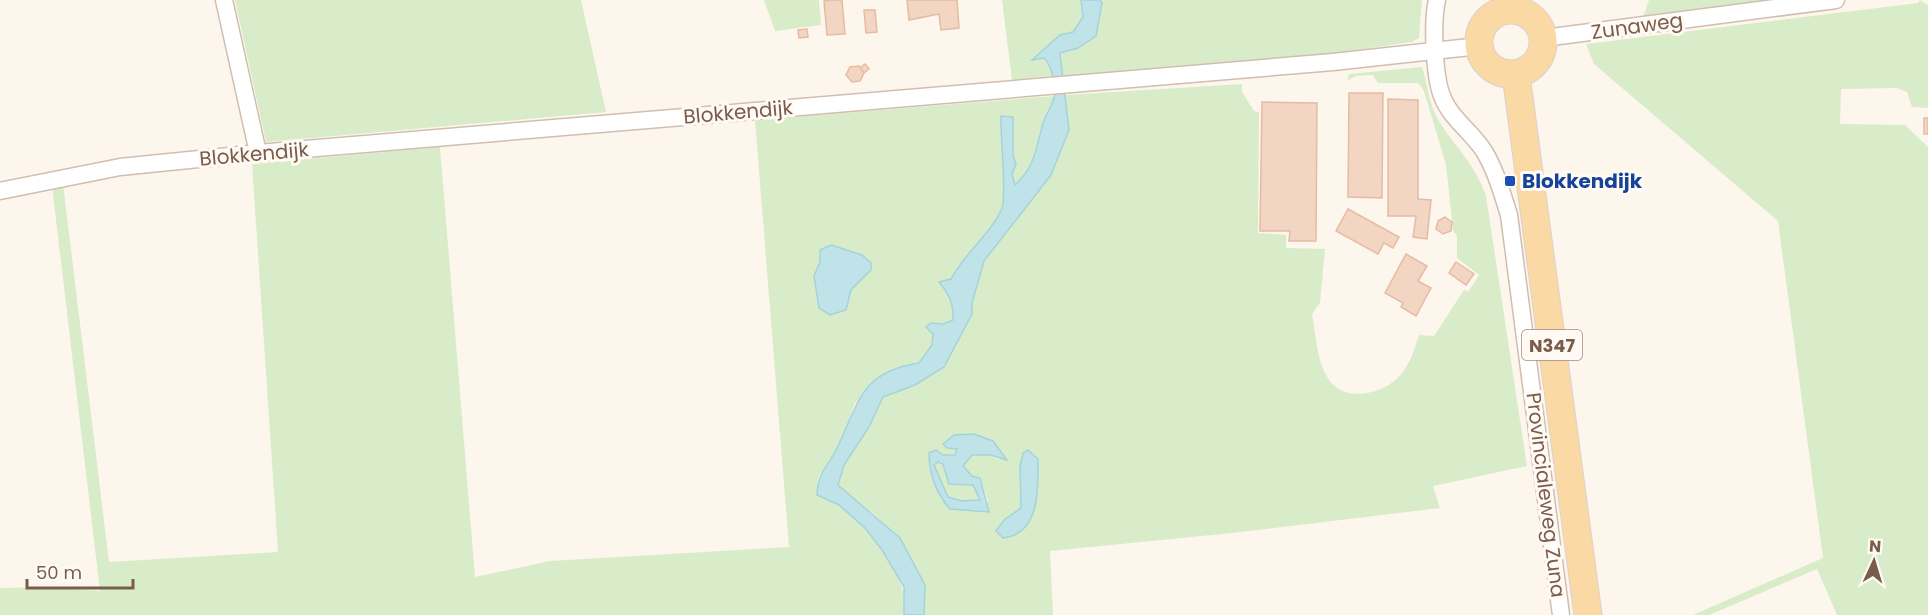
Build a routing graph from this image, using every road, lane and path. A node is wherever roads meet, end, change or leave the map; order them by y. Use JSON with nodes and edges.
{"nodes":[{"id":1,"x":224,"y":0,"type":"edge"},
{"id":2,"x":1437,"y":0,"type":"edge"},
{"id":3,"x":1836,"y":0,"type":"edge"},
{"id":4,"x":1507,"y":5,"type":"edge"},
{"id":5,"x":1544,"y":38,"type":"junction"},
{"id":6,"x":1479,"y":46,"type":"junction"},
{"id":7,"x":1436,"y":50,"type":"junction"},
{"id":8,"x":1516,"y":75,"type":"junction"},
{"id":9,"x":258,"y":153,"type":"junction"},
{"id":10,"x":0,"y":191,"type":"edge"},
{"id":11,"x":1561,"y":615,"type":"edge"},
{"id":12,"x":1588,"y":615,"type":"edge"}],
"edges":[{"from":1,"to":9,"type":"street"},
{"from":2,"to":7,"type":"street","name":"Provincialeweg Zuna"},
{"from":3,"to":5,"type":"street","name":"Zunaweg"},
{"from":4,"to":5,"type":"main road"},
{"from":4,"to":6,"type":"main road"},
{"from":5,"to":8,"type":"main road"},
{"from":6,"to":7,"type":"street","name":"Blokkendijk"},
{"from":6,"to":8,"type":"main road"},
{"from":7,"to":9,"type":"street","name":"Blokkendijk"},
{"from":7,"to":11,"type":"street","name":"Provincialeweg Zuna"},
{"from":8,"to":12,"type":"main road","name":"Provincialeweg Zuna","number":"N347"},
{"from":9,"to":10,"type":"street","name":"Blokkendijk"}]}
